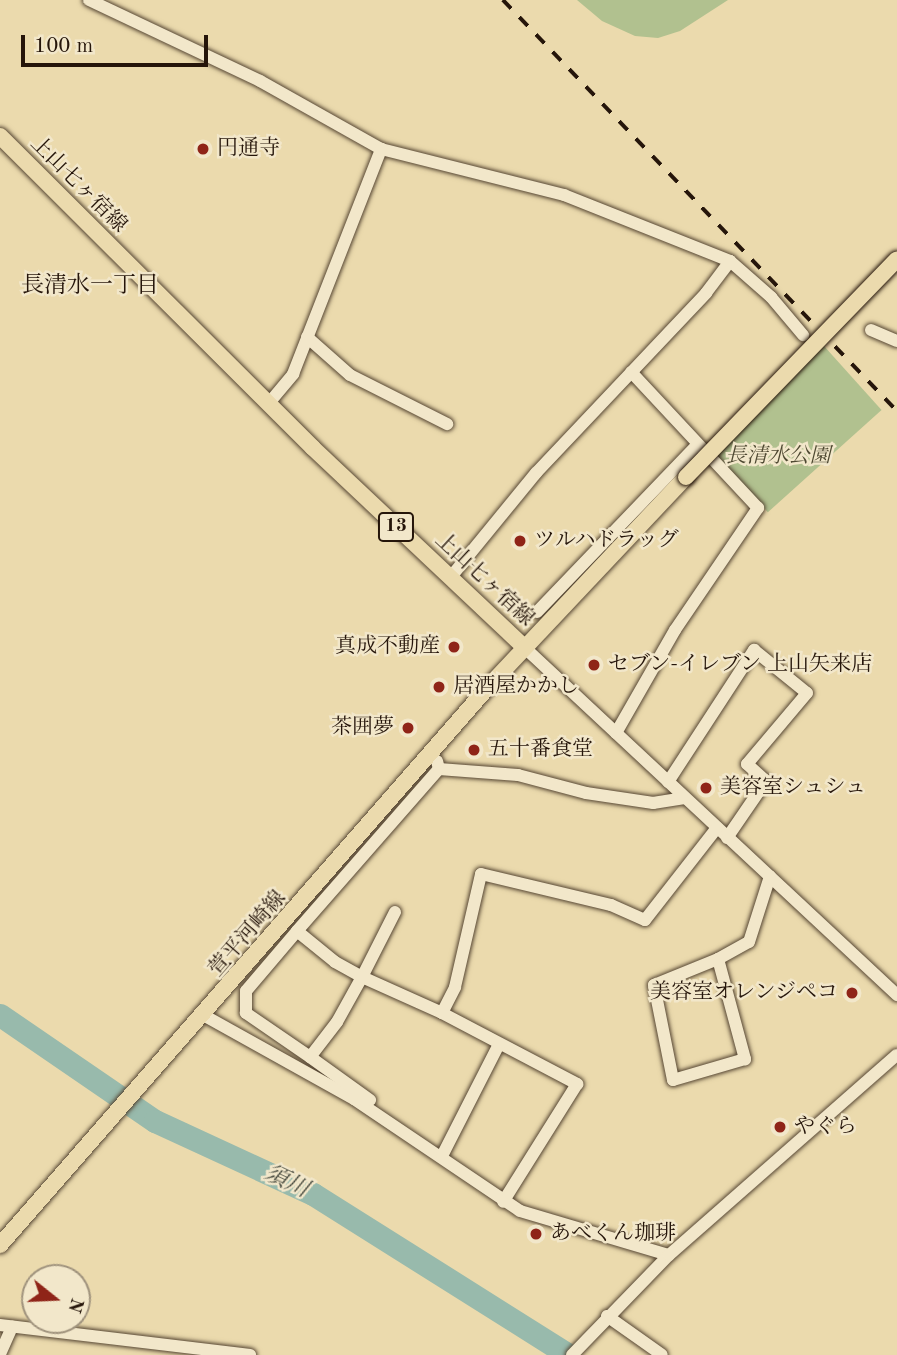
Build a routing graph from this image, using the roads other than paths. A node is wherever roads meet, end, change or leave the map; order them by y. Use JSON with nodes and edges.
{"nodes":[{"id":1,"x":89,"y":0,"type":"edge"},
{"id":2,"x":0,"y":136,"type":"edge"},
{"id":3,"x":381,"y":149,"type":"junction"},
{"id":4,"x":897,"y":258,"type":"edge"},
{"id":5,"x":730,"y":261,"type":"junction"},
{"id":6,"x":872,"y":330,"type":"dead end"},
{"id":7,"x":803,"y":335,"type":"dead end"},
{"id":8,"x":307,"y":337,"type":"junction"},
{"id":9,"x":897,"y":341,"type":"edge"},
{"id":10,"x":631,"y":372,"type":"junction"},
{"id":11,"x":269,"y":403,"type":"junction"},
{"id":12,"x":447,"y":424,"type":"dead end"},
{"id":13,"x":696,"y":446,"type":"junction"},
{"id":14,"x":450,"y":578,"type":"junction"},
{"id":15,"x":537,"y":612,"type":"dead end"},
{"id":16,"x":524,"y":648,"type":"junction"},
{"id":17,"x":616,"y":733,"type":"junction"},
{"id":18,"x":435,"y":750,"type":"junction"},
{"id":19,"x":439,"y":769,"type":"junction"},
{"id":20,"x":668,"y":782,"type":"junction"},
{"id":21,"x":685,"y":799,"type":"junction"},
{"id":22,"x":717,"y":828,"type":"junction"},
{"id":23,"x":727,"y":838,"type":"junction"},
{"id":24,"x":769,"y":876,"type":"junction"},
{"id":25,"x":395,"y":912,"type":"dead end"},
{"id":26,"x":297,"y":932,"type":"junction"},
{"id":27,"x":718,"y":959,"type":"junction"},
{"id":28,"x":362,"y":977,"type":"junction"},
{"id":29,"x":897,"y":995,"type":"edge"},
{"id":30,"x":442,"y":1013,"type":"junction"},
{"id":31,"x":205,"y":1016,"type":"junction"},
{"id":32,"x":499,"y":1044,"type":"junction"},
{"id":33,"x":897,"y":1055,"type":"edge"},
{"id":34,"x":310,"y":1057,"type":"junction"},
{"id":35,"x":397,"y":1126,"type":"junction"},
{"id":36,"x":442,"y":1156,"type":"junction"},
{"id":37,"x":503,"y":1202,"type":"junction"},
{"id":38,"x":0,"y":1245,"type":"edge"},
{"id":39,"x":669,"y":1255,"type":"junction"},
{"id":40,"x":607,"y":1316,"type":"junction"},
{"id":41,"x":6,"y":1326,"type":"edge"},
{"id":42,"x":0,"y":1353,"type":"edge"},
{"id":43,"x":250,"y":1355,"type":"edge"},
{"id":44,"x":572,"y":1355,"type":"edge"},
{"id":45,"x":662,"y":1355,"type":"edge"}],
"edges":[{"from":1,"to":3,"type":"street"},
{"from":2,"to":11,"type":"main road","name":"上山七ヶ宿線","number":"13"},
{"from":3,"to":5,"type":"street"},
{"from":3,"to":8,"type":"street"},
{"from":4,"to":16,"type":"main road","name":"上山七ヶ宿線","bridge":true},
{"from":5,"to":7,"type":"street"},
{"from":5,"to":10,"type":"street"},
{"from":6,"to":9,"type":"street"},
{"from":8,"to":11,"type":"street"},
{"from":8,"to":12,"type":"street"},
{"from":10,"to":13,"type":"street"},
{"from":10,"to":14,"type":"street"},
{"from":11,"to":14,"type":"main road","name":"上山七ヶ宿線","number":"13"},
{"from":13,"to":15,"type":"street"},
{"from":13,"to":17,"type":"street"},
{"from":14,"to":16,"type":"main road","name":"上山七ヶ宿線","number":"13"},
{"from":16,"to":17,"type":"street"},
{"from":16,"to":18,"type":"main road","name":"萱平河崎線"},
{"from":17,"to":20,"type":"street"},
{"from":18,"to":19,"type":"street"},
{"from":18,"to":31,"type":"main road","name":"萱平河崎線"},
{"from":19,"to":21,"type":"street"},
{"from":19,"to":26,"type":"street"},
{"from":20,"to":21,"type":"street"},
{"from":20,"to":23,"type":"street"},
{"from":21,"to":22,"type":"street"},
{"from":22,"to":23,"type":"street"},
{"from":22,"to":30,"type":"street"},
{"from":23,"to":24,"type":"street"},
{"from":24,"to":27,"type":"street"},
{"from":24,"to":29,"type":"street"},
{"from":25,"to":28,"type":"street"},
{"from":26,"to":28,"type":"street"},
{"from":26,"to":34,"type":"street"},
{"from":27,"to":27,"type":"street"},
{"from":28,"to":30,"type":"street"},
{"from":28,"to":34,"type":"street"},
{"from":30,"to":32,"type":"street"},
{"from":31,"to":35,"type":"street"},
{"from":31,"to":38,"type":"main road","name":"萱平河崎線"},
{"from":32,"to":36,"type":"street"},
{"from":32,"to":37,"type":"street"},
{"from":33,"to":39,"type":"street"},
{"from":34,"to":35,"type":"street"},
{"from":35,"to":36,"type":"street"},
{"from":36,"to":37,"type":"street"},
{"from":37,"to":39,"type":"street"},
{"from":39,"to":40,"type":"street"},
{"from":40,"to":44,"type":"street"},
{"from":40,"to":45,"type":"street"},
{"from":41,"to":42,"type":"street"},
{"from":41,"to":43,"type":"street"}]}
